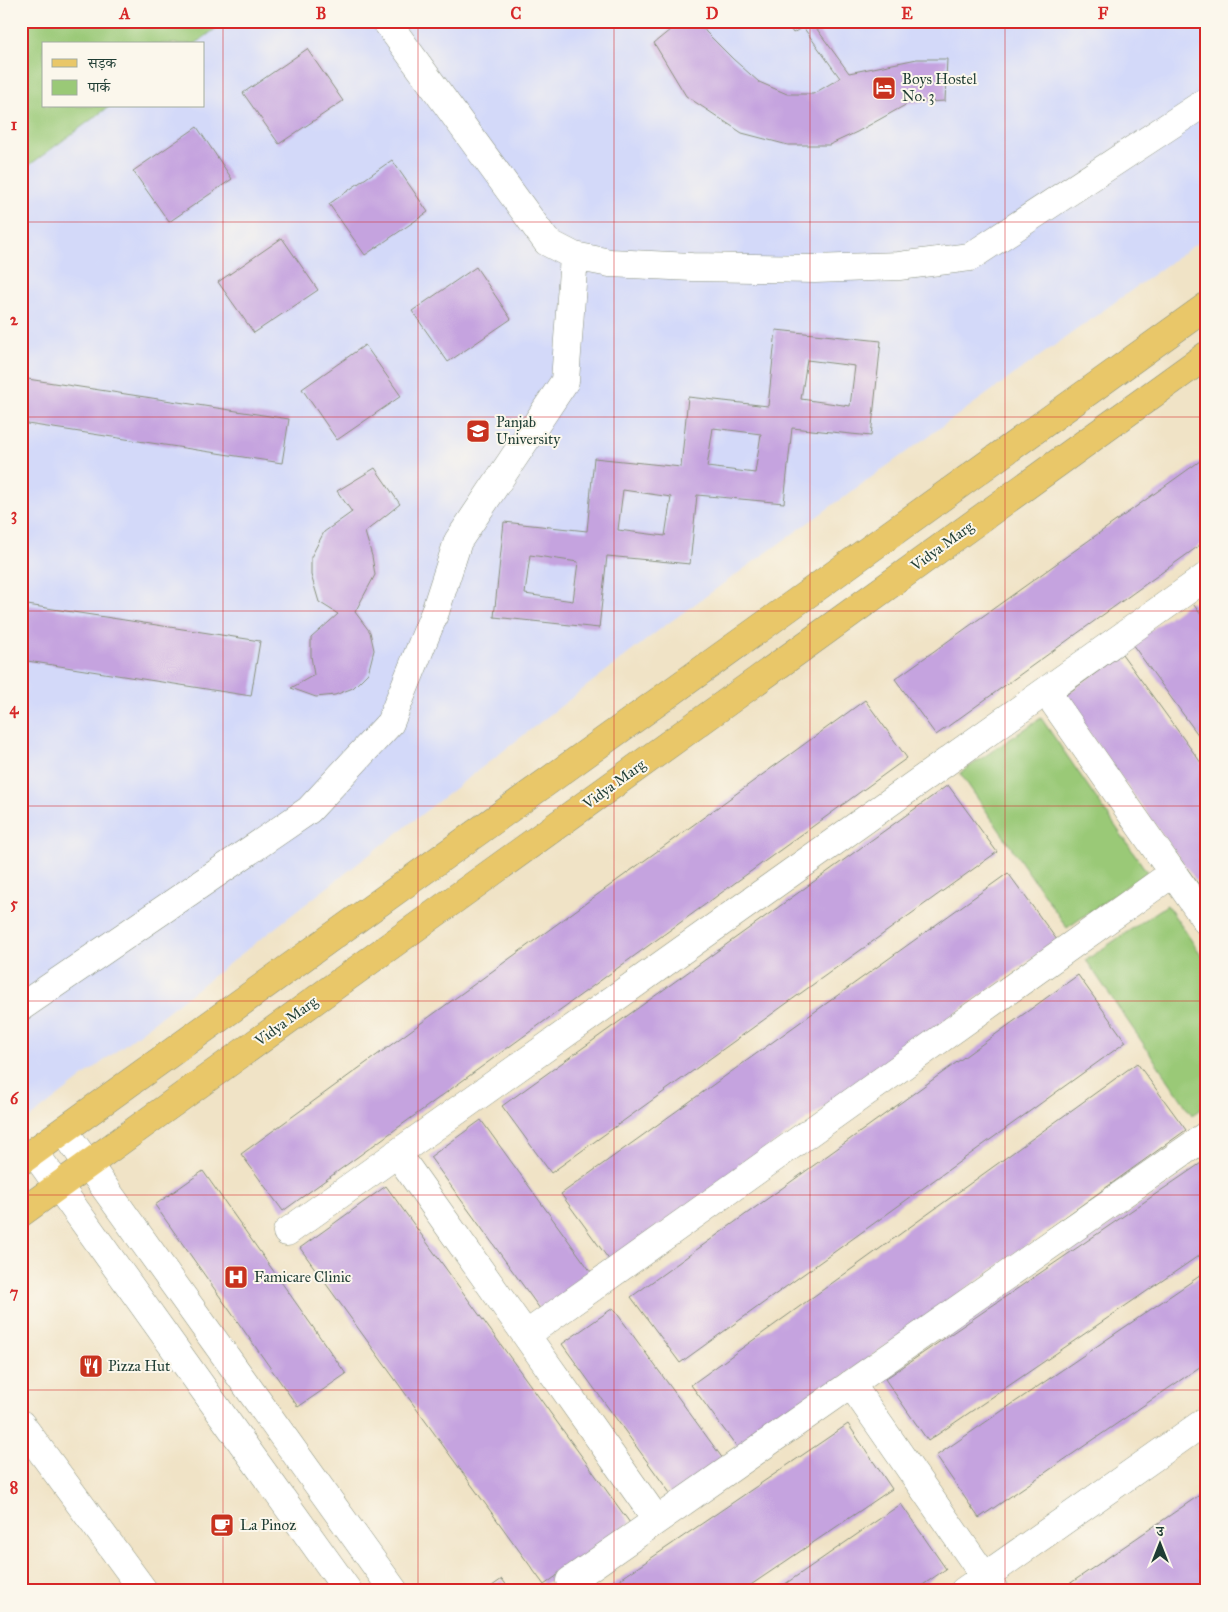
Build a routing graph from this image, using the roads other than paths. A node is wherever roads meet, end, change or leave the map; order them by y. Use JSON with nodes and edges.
{"nodes":[{"id":1,"x":386,"y":21,"type":"edge"},
{"id":2,"x":1207,"y":101,"type":"edge"},
{"id":3,"x":574,"y":256,"type":"junction"},
{"id":4,"x":1207,"y":306,"type":"edge"},
{"id":5,"x":1207,"y":355,"type":"edge"},
{"id":6,"x":1206,"y":578,"type":"edge"},
{"id":7,"x":1046,"y":691,"type":"junction"},
{"id":8,"x":1173,"y":873,"type":"junction"},
{"id":9,"x":1207,"y":922,"type":"edge"},
{"id":10,"x":21,"y":1007,"type":"edge"},
{"id":11,"x":64,"y":1130,"type":"junction"},
{"id":12,"x":1207,"y":1135,"type":"edge"},
{"id":13,"x":397,"y":1154,"type":"junction"},
{"id":14,"x":28,"y":1157,"type":"edge"},
{"id":15,"x":88,"y":1164,"type":"junction"},
{"id":16,"x":58,"y":1186,"type":"junction"},
{"id":17,"x":21,"y":1213,"type":"edge"},
{"id":18,"x":287,"y":1232,"type":"dead end"},
{"id":19,"x":526,"y":1336,"type":"junction"},
{"id":20,"x":851,"y":1384,"type":"junction"},
{"id":21,"x":1207,"y":1420,"type":"edge"},
{"id":22,"x":21,"y":1424,"type":"edge"},
{"id":23,"x":657,"y":1520,"type":"junction"},
{"id":24,"x":570,"y":1581,"type":"dead end"},
{"id":25,"x":981,"y":1586,"type":"edge"},
{"id":26,"x":133,"y":1587,"type":"edge"},
{"id":27,"x":348,"y":1591,"type":"edge"},
{"id":28,"x":394,"y":1591,"type":"edge"}],
"edges":[{"from":1,"to":3,"type":"street"},
{"from":2,"to":3,"type":"street"},
{"from":3,"to":10,"type":"street"},
{"from":4,"to":11,"type":"main road"},
{"from":5,"to":15,"type":"main road","name":"Vidya Marg"},
{"from":6,"to":7,"type":"street"},
{"from":7,"to":8,"type":"street"},
{"from":7,"to":13,"type":"street"},
{"from":8,"to":9,"type":"street"},
{"from":8,"to":19,"type":"street"},
{"from":11,"to":14,"type":"main road"},
{"from":11,"to":15,"type":"street"},
{"from":12,"to":20,"type":"street"},
{"from":13,"to":18,"type":"street"},
{"from":13,"to":19,"type":"street"},
{"from":14,"to":16,"type":"street"},
{"from":15,"to":16,"type":"main road","name":"Vidya Marg"},
{"from":15,"to":28,"type":"street"},
{"from":16,"to":17,"type":"main road","name":"Vidya Marg"},
{"from":16,"to":27,"type":"street"},
{"from":19,"to":23,"type":"street"},
{"from":20,"to":23,"type":"street"},
{"from":20,"to":25,"type":"street"},
{"from":21,"to":25,"type":"street"},
{"from":22,"to":26,"type":"street"},
{"from":23,"to":24,"type":"street"}]}
